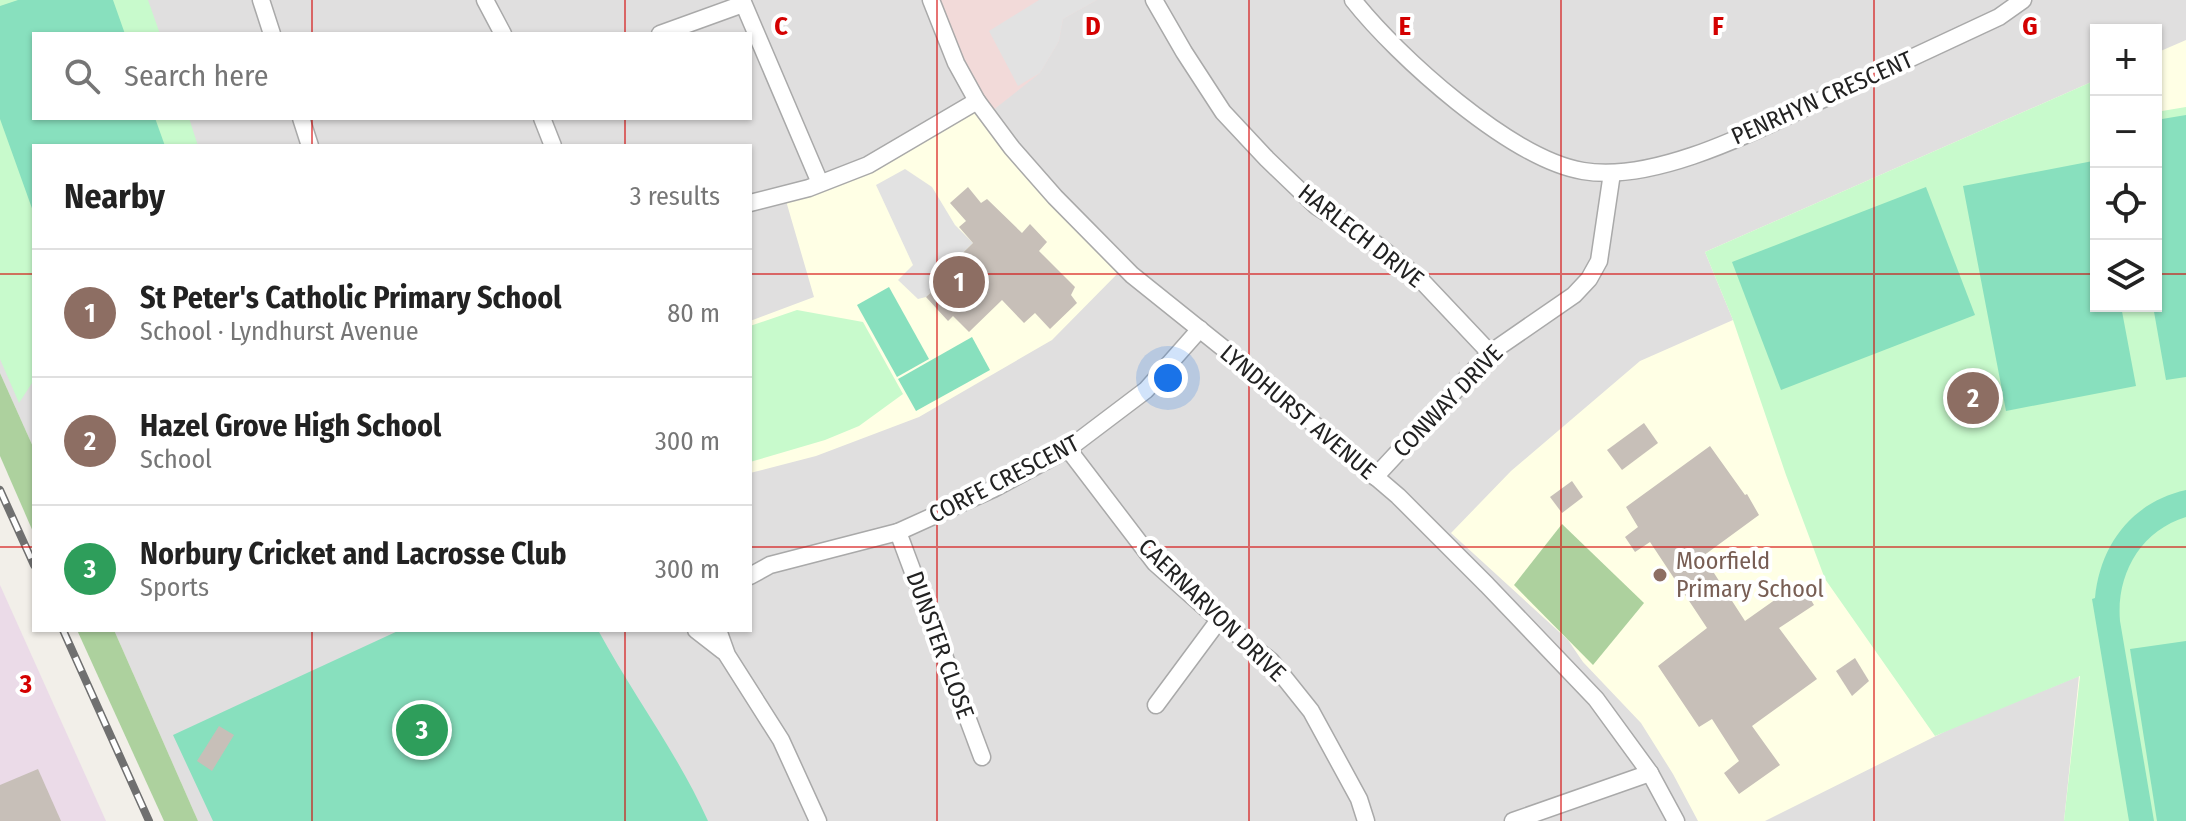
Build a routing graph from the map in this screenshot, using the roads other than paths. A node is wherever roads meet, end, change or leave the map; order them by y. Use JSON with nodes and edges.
{"nodes":[{"id":1,"x":261,"y":0,"type":"edge"},
{"id":2,"x":485,"y":0,"type":"edge"},
{"id":3,"x":931,"y":0,"type":"edge"},
{"id":4,"x":1154,"y":0,"type":"edge"},
{"id":5,"x":1353,"y":0,"type":"edge"},
{"id":6,"x":2023,"y":0,"type":"edge"},
{"id":7,"x":742,"y":2,"type":"edge"},
{"id":8,"x":271,"y":32,"type":"edge"},
{"id":9,"x":502,"y":32,"type":"edge"},
{"id":10,"x":665,"y":32,"type":"edge"},
{"id":11,"x":977,"y":101,"type":"junction"},
{"id":12,"x":302,"y":120,"type":"edge"},
{"id":13,"x":543,"y":120,"type":"edge"},
{"id":14,"x":309,"y":144,"type":"edge"},
{"id":15,"x":552,"y":144,"type":"edge"},
{"id":16,"x":1612,"y":173,"type":"junction"},
{"id":17,"x":820,"y":183,"type":"junction"},
{"id":18,"x":752,"y":202,"type":"edge"},
{"id":19,"x":1200,"y":329,"type":"junction"},
{"id":20,"x":1490,"y":353,"type":"junction"},
{"id":21,"x":1068,"y":449,"type":"junction"},
{"id":22,"x":1375,"y":477,"type":"junction"},
{"id":23,"x":898,"y":532,"type":"junction"},
{"id":24,"x":752,"y":572,"type":"edge"},
{"id":25,"x":1219,"y":620,"type":"junction"},
{"id":26,"x":699,"y":632,"type":"edge"},
{"id":27,"x":719,"y":632,"type":"edge"},
{"id":28,"x":727,"y":655,"type":"junction"},
{"id":29,"x":1156,"y":705,"type":"dead end"},
{"id":30,"x":982,"y":757,"type":"dead end"},
{"id":31,"x":1650,"y":773,"type":"junction"},
{"id":32,"x":818,"y":821,"type":"edge"},
{"id":33,"x":1366,"y":821,"type":"edge"},
{"id":34,"x":1513,"y":821,"type":"edge"},
{"id":35,"x":1676,"y":821,"type":"edge"}],
"edges":[{"from":1,"to":8,"type":"street"},
{"from":2,"to":9,"type":"street"},
{"from":3,"to":11,"type":"street","name":"LYNDHURST AVENUE"},
{"from":4,"to":20,"type":"street","name":"HARLECH DRIVE"},
{"from":5,"to":16,"type":"street","name":"PENRHYN CRESCENT"},
{"from":6,"to":16,"type":"street","name":"PENRHYN CRESCENT"},
{"from":7,"to":10,"type":"street"},
{"from":7,"to":17,"type":"street"},
{"from":11,"to":17,"type":"street"},
{"from":11,"to":19,"type":"street","name":"LYNDHURST AVENUE"},
{"from":12,"to":14,"type":"street"},
{"from":13,"to":15,"type":"street"},
{"from":16,"to":20,"type":"street","name":"CONWAY DRIVE"},
{"from":17,"to":18,"type":"street"},
{"from":19,"to":21,"type":"street","name":"CORFE CRESCENT"},
{"from":19,"to":22,"type":"street","name":"LYNDHURST AVENUE"},
{"from":20,"to":22,"type":"street","name":"CONWAY DRIVE"},
{"from":21,"to":23,"type":"street","name":"CORFE CRESCENT"},
{"from":21,"to":25,"type":"street","name":"CAERNARVON DRIVE"},
{"from":22,"to":31,"type":"street","name":"LYNDHURST AVENUE"},
{"from":23,"to":24,"type":"street","name":"CORFE CRESCENT"},
{"from":23,"to":30,"type":"street","name":"DUNSTER CLOSE"},
{"from":25,"to":29,"type":"street"},
{"from":25,"to":33,"type":"street","name":"CAERNARVON DRIVE"},
{"from":26,"to":28,"type":"street"},
{"from":27,"to":28,"type":"street"},
{"from":28,"to":32,"type":"street"},
{"from":31,"to":34,"type":"street"},
{"from":31,"to":35,"type":"street","name":"LYNDHURST AVENUE"}]}
